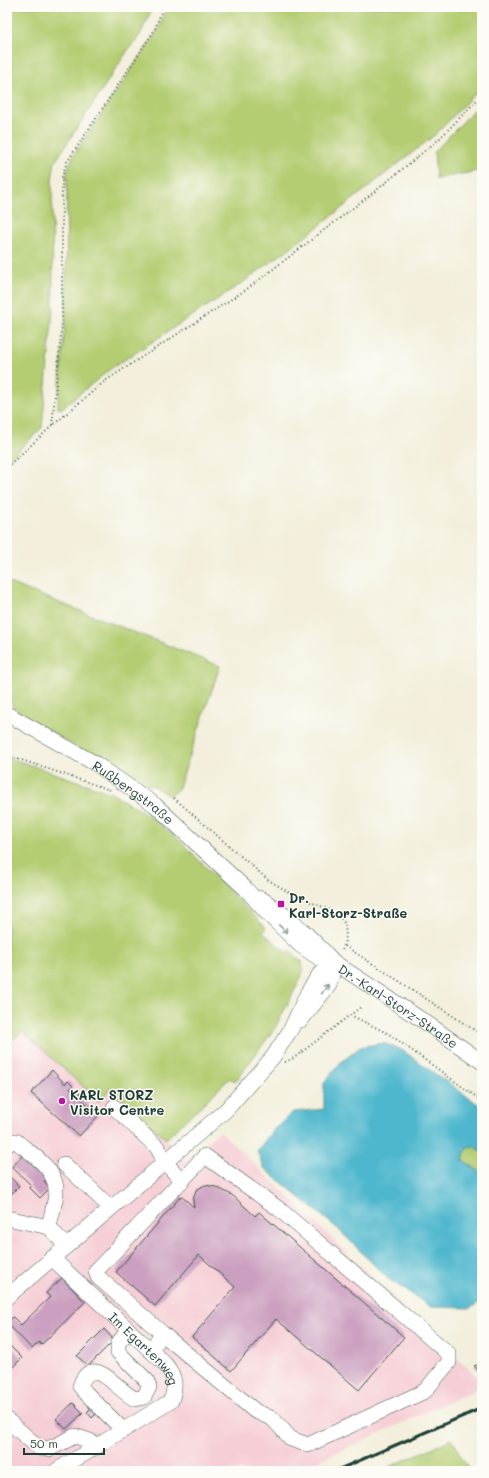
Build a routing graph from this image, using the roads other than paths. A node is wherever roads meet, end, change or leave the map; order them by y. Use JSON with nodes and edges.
{"nodes":[{"id":1,"x":7,"y":714,"type":"edge"},
{"id":2,"x":338,"y":958,"type":"junction"},
{"id":3,"x":482,"y":1062,"type":"edge"},
{"id":4,"x":114,"y":1107,"type":"dead end"},
{"id":5,"x":7,"y":1145,"type":"edge"},
{"id":6,"x":165,"y":1162,"type":"junction"},
{"id":7,"x":64,"y":1164,"type":"dead end"},
{"id":8,"x":182,"y":1181,"type":"junction"},
{"id":9,"x":111,"y":1208,"type":"junction"},
{"id":10,"x":7,"y":1218,"type":"edge"},
{"id":11,"x":49,"y":1227,"type":"junction"},
{"id":12,"x":66,"y":1246,"type":"junction"},
{"id":13,"x":52,"y":1258,"type":"junction"},
{"id":14,"x":7,"y":1297,"type":"edge"},
{"id":15,"x":129,"y":1330,"type":"junction"},
{"id":16,"x":163,"y":1334,"type":"junction"},
{"id":17,"x":150,"y":1350,"type":"junction"},
{"id":18,"x":7,"y":1420,"type":"edge"},
{"id":19,"x":123,"y":1430,"type":"junction"},
{"id":20,"x":96,"y":1447,"type":"junction"},
{"id":21,"x":56,"y":1471,"type":"edge"}],
"edges":[{"from":1,"to":2,"type":"street","name":"Rußbergstraße"},
{"from":2,"to":3,"type":"street","name":"Dr.-Karl-Storz-Straße"},
{"from":2,"to":6,"type":"street"},
{"from":4,"to":6,"type":"street"},
{"from":5,"to":11,"type":"street"},
{"from":6,"to":8,"type":"street"},
{"from":6,"to":9,"type":"street"},
{"from":7,"to":9,"type":"street"},
{"from":8,"to":16,"type":"street"},
{"from":8,"to":16,"type":"street"},
{"from":9,"to":12,"type":"street"},
{"from":10,"to":11,"type":"street"},
{"from":11,"to":12,"type":"street"},
{"from":12,"to":13,"type":"street"},
{"from":13,"to":14,"type":"street"},
{"from":13,"to":15,"type":"street","name":"Im Egartenweg"},
{"from":15,"to":17,"type":"street","name":"Im Egartenweg"},
{"from":15,"to":19,"type":"street"},
{"from":16,"to":17,"type":"street"},
{"from":17,"to":19,"type":"street","name":"Im Egartenweg"},
{"from":18,"to":20,"type":"street"},
{"from":19,"to":20,"type":"street","name":"Im Egartenweg"},
{"from":20,"to":21,"type":"street","name":"Im Egartenweg"}]}
